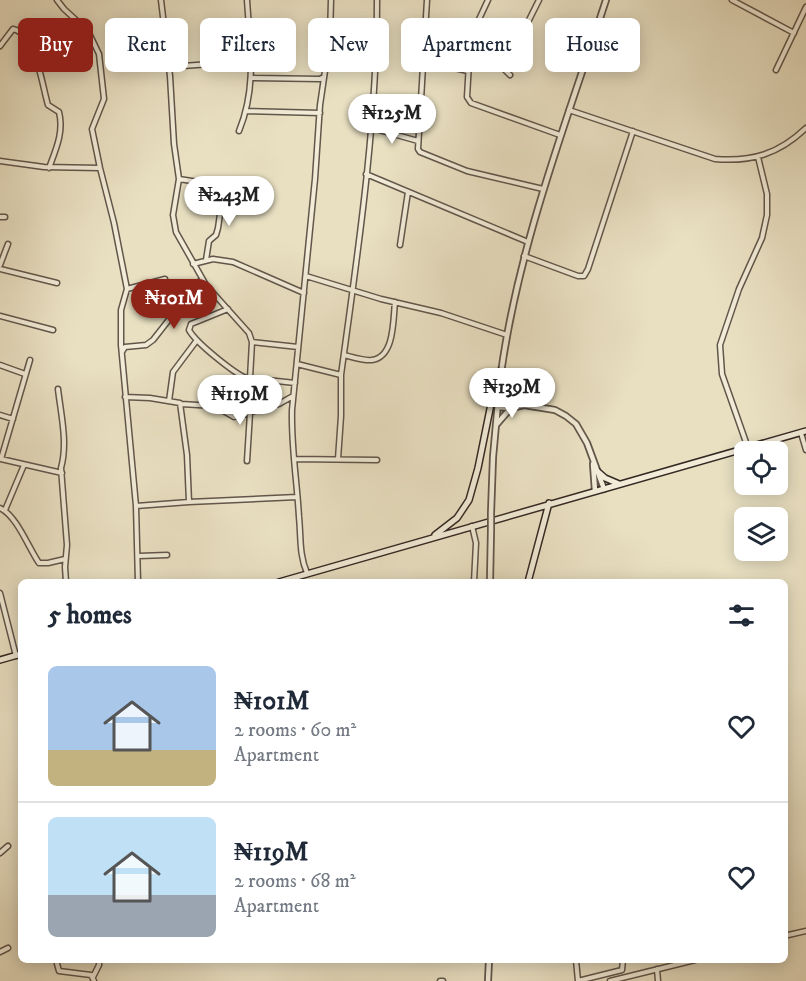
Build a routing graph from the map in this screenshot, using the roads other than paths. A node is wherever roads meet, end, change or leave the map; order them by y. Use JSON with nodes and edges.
{"nodes":[{"id":1,"x":57,"y":0,"type":"edge"},
{"id":2,"x":161,"y":0,"type":"edge"},
{"id":3,"x":247,"y":0,"type":"edge"},
{"id":4,"x":331,"y":0,"type":"edge"},
{"id":5,"x":377,"y":0,"type":"edge"},
{"id":6,"x":427,"y":0,"type":"edge"},
{"id":7,"x":488,"y":0,"type":"edge"},
{"id":8,"x":539,"y":0,"type":"edge"},
{"id":9,"x":606,"y":0,"type":"edge"},
{"id":10,"x":732,"y":0,"type":"edge"},
{"id":11,"x":806,"y":7,"type":"edge"},
{"id":12,"x":163,"y":18,"type":"edge"},
{"id":13,"x":248,"y":18,"type":"edge"},
{"id":14,"x":426,"y":18,"type":"edge"},
{"id":15,"x":480,"y":18,"type":"edge"},
{"id":16,"x":794,"y":33,"type":"junction"},
{"id":17,"x":0,"y":46,"type":"edge"},
{"id":18,"x":776,"y":70,"type":"dead end"},
{"id":19,"x":169,"y":72,"type":"edge"},
{"id":20,"x":252,"y":72,"type":"edge"},
{"id":21,"x":422,"y":72,"type":"edge"},
{"id":22,"x":468,"y":72,"type":"edge"},
{"id":23,"x":510,"y":75,"type":"dead end"},
{"id":24,"x":324,"y":77,"type":"junction"},
{"id":25,"x":252,"y":78,"type":"junction"},
{"id":26,"x":569,"y":110,"type":"junction"},
{"id":27,"x":247,"y":111,"type":"junction"},
{"id":28,"x":320,"y":113,"type":"junction"},
{"id":29,"x":372,"y":128,"type":"junction"},
{"id":30,"x":806,"y":128,"type":"edge"},
{"id":31,"x":239,"y":131,"type":"dead end"},
{"id":32,"x":633,"y":131,"type":"junction"},
{"id":33,"x":560,"y":135,"type":"junction"},
{"id":34,"x":418,"y":141,"type":"junction"},
{"id":35,"x":758,"y":157,"type":"junction"},
{"id":36,"x":0,"y":161,"type":"edge"},
{"id":37,"x":49,"y":168,"type":"junction"},
{"id":38,"x":100,"y":168,"type":"junction"},
{"id":39,"x":366,"y":174,"type":"junction"},
{"id":40,"x":179,"y":180,"type":"junction"},
{"id":41,"x":251,"y":182,"type":"dead end"},
{"id":42,"x":224,"y":186,"type":"junction"},
{"id":43,"x":543,"y":189,"type":"junction"},
{"id":44,"x":408,"y":192,"type":"junction"},
{"id":45,"x":528,"y":242,"type":"junction"},
{"id":46,"x":8,"y":244,"type":"dead end"},
{"id":47,"x":400,"y":245,"type":"dead end"},
{"id":48,"x":524,"y":256,"type":"junction"},
{"id":49,"x":206,"y":260,"type":"junction"},
{"id":50,"x":193,"y":264,"type":"junction"},
{"id":51,"x":0,"y":267,"type":"edge"},
{"id":52,"x":306,"y":276,"type":"junction"},
{"id":53,"x":165,"y":279,"type":"dead end"},
{"id":54,"x":202,"y":280,"type":"junction"},
{"id":55,"x":57,"y":283,"type":"dead end"},
{"id":56,"x":128,"y":289,"type":"junction"},
{"id":57,"x":353,"y":291,"type":"junction"},
{"id":58,"x":304,"y":292,"type":"junction"},
{"id":59,"x":395,"y":302,"type":"junction"},
{"id":60,"x":228,"y":309,"type":"junction"},
{"id":61,"x":0,"y":316,"type":"edge"},
{"id":62,"x":53,"y":330,"type":"dead end"},
{"id":63,"x":507,"y":335,"type":"junction"},
{"id":64,"x":197,"y":340,"type":"junction"},
{"id":65,"x":252,"y":342,"type":"junction"},
{"id":66,"x":298,"y":347,"type":"junction"},
{"id":67,"x":121,"y":352,"type":"junction"},
{"id":68,"x":344,"y":355,"type":"junction"},
{"id":69,"x":30,"y":360,"type":"dead end"},
{"id":70,"x":297,"y":364,"type":"junction"},
{"id":71,"x":0,"y":365,"type":"edge"},
{"id":72,"x":501,"y":370,"type":"junction"},
{"id":73,"x":25,"y":374,"type":"junction"},
{"id":74,"x":341,"y":375,"type":"junction"},
{"id":75,"x":250,"y":378,"type":"junction"},
{"id":76,"x":295,"y":383,"type":"junction"},
{"id":77,"x":58,"y":389,"type":"dead end"},
{"id":78,"x":293,"y":396,"type":"junction"},
{"id":79,"x":498,"y":396,"type":"junction"},
{"id":80,"x":125,"y":397,"type":"junction"},
{"id":81,"x":169,"y":401,"type":"junction"},
{"id":82,"x":181,"y":404,"type":"junction"},
{"id":83,"x":524,"y":405,"type":"junction"},
{"id":84,"x":498,"y":407,"type":"junction"},
{"id":85,"x":511,"y":408,"type":"junction"},
{"id":86,"x":250,"y":413,"type":"junction"},
{"id":87,"x":0,"y":415,"type":"edge"},
{"id":88,"x":12,"y":419,"type":"junction"},
{"id":89,"x":496,"y":425,"type":"junction"},
{"id":90,"x":803,"y":432,"type":"edge"},
{"id":91,"x":745,"y":441,"type":"edge"},
{"id":92,"x":774,"y":441,"type":"edge"},
{"id":93,"x":806,"y":450,"type":"edge"},
{"id":94,"x":734,"y":453,"type":"edge"},
{"id":95,"x":1,"y":459,"type":"edge"},
{"id":96,"x":294,"y":459,"type":"junction"},
{"id":97,"x":338,"y":459,"type":"junction"},
{"id":98,"x":377,"y":459,"type":"dead end"},
{"id":99,"x":247,"y":460,"type":"dead end"},
{"id":100,"x":593,"y":461,"type":"junction"},
{"id":101,"x":24,"y":465,"type":"junction"},
{"id":102,"x":597,"y":471,"type":"junction"},
{"id":103,"x":62,"y":473,"type":"junction"},
{"id":104,"x":619,"y":484,"type":"junction"},
{"id":105,"x":604,"y":489,"type":"junction"},
{"id":106,"x":595,"y":491,"type":"junction"},
{"id":107,"x":297,"y":497,"type":"junction"},
{"id":108,"x":189,"y":502,"type":"junction"},
{"id":109,"x":549,"y":503,"type":"junction"},
{"id":110,"x":136,"y":506,"type":"junction"},
{"id":111,"x":0,"y":508,"type":"edge"},
{"id":112,"x":5,"y":510,"type":"junction"},
{"id":113,"x":472,"y":526,"type":"junction"},
{"id":114,"x":428,"y":539,"type":"junction"},
{"id":115,"x":167,"y":555,"type":"dead end"},
{"id":116,"x":139,"y":556,"type":"junction"},
{"id":117,"x":65,"y":559,"type":"junction"},
{"id":118,"x":307,"y":573,"type":"junction"},
{"id":119,"x":66,"y":579,"type":"edge"},
{"id":120,"x":138,"y":579,"type":"edge"},
{"id":121,"x":288,"y":579,"type":"edge"},
{"id":122,"x":474,"y":579,"type":"edge"},
{"id":123,"x":490,"y":579,"type":"edge"},
{"id":124,"x":529,"y":579,"type":"edge"},
{"id":125,"x":0,"y":593,"type":"edge"},
{"id":126,"x":18,"y":655,"type":"edge"},
{"id":127,"x":0,"y":660,"type":"edge"},
{"id":128,"x":8,"y":846,"type":"dead end"},
{"id":129,"x":0,"y":854,"type":"edge"},
{"id":130,"x":806,"y":931,"type":"edge"},
{"id":131,"x":788,"y":935,"type":"edge"},
{"id":132,"x":8,"y":948,"type":"dead end"},
{"id":133,"x":0,"y":952,"type":"edge"},
{"id":134,"x":57,"y":963,"type":"edge"},
{"id":135,"x":99,"y":963,"type":"edge"},
{"id":136,"x":489,"y":963,"type":"edge"},
{"id":137,"x":576,"y":963,"type":"edge"},
{"id":138,"x":622,"y":963,"type":"edge"},
{"id":139,"x":682,"y":963,"type":"edge"},
{"id":140,"x":657,"y":969,"type":"junction"},
{"id":141,"x":93,"y":979,"type":"edge"},
{"id":142,"x":488,"y":981,"type":"edge"},
{"id":143,"x":578,"y":981,"type":"edge"},
{"id":144,"x":610,"y":981,"type":"edge"},
{"id":145,"x":658,"y":981,"type":"edge"}],
"edges":[{"from":1,"to":38,"type":"street"},
{"from":2,"to":12,"type":"street"},
{"from":3,"to":13,"type":"street"},
{"from":4,"to":24,"type":"street"},
{"from":5,"to":29,"type":"street"},
{"from":6,"to":14,"type":"street"},
{"from":7,"to":15,"type":"street"},
{"from":8,"to":23,"type":"street"},
{"from":9,"to":26,"type":"street"},
{"from":10,"to":16,"type":"street"},
{"from":11,"to":16,"type":"street"},
{"from":16,"to":18,"type":"street"},
{"from":17,"to":37,"type":"street"},
{"from":19,"to":40,"type":"street"},
{"from":20,"to":25,"type":"street"},
{"from":21,"to":34,"type":"street"},
{"from":22,"to":33,"type":"street"},
{"from":24,"to":25,"type":"street"},
{"from":24,"to":28,"type":"street"},
{"from":25,"to":27,"type":"street"},
{"from":26,"to":32,"type":"street"},
{"from":26,"to":33,"type":"street"},
{"from":27,"to":28,"type":"street"},
{"from":27,"to":31,"type":"street"},
{"from":28,"to":52,"type":"street"},
{"from":29,"to":34,"type":"street"},
{"from":29,"to":39,"type":"street"},
{"from":30,"to":35,"type":"street"},
{"from":32,"to":35,"type":"street"},
{"from":32,"to":48,"type":"street"},
{"from":33,"to":43,"type":"street"},
{"from":34,"to":43,"type":"street"},
{"from":35,"to":91,"type":"street"},
{"from":36,"to":37,"type":"street"},
{"from":37,"to":38,"type":"street"},
{"from":38,"to":56,"type":"street"},
{"from":39,"to":44,"type":"street"},
{"from":39,"to":57,"type":"street"},
{"from":40,"to":42,"type":"street"},
{"from":40,"to":50,"type":"street"},
{"from":41,"to":42,"type":"street"},
{"from":42,"to":49,"type":"street"},
{"from":43,"to":45,"type":"street"},
{"from":44,"to":45,"type":"street"},
{"from":44,"to":47,"type":"street"},
{"from":45,"to":48,"type":"street"},
{"from":46,"to":51,"type":"street"},
{"from":48,"to":63,"type":"street"},
{"from":49,"to":50,"type":"street"},
{"from":49,"to":58,"type":"street"},
{"from":50,"to":54,"type":"street"},
{"from":51,"to":55,"type":"street"},
{"from":52,"to":57,"type":"street"},
{"from":52,"to":58,"type":"street"},
{"from":53,"to":56,"type":"street"},
{"from":54,"to":60,"type":"street"},
{"from":54,"to":67,"type":"street"},
{"from":56,"to":67,"type":"street"},
{"from":57,"to":59,"type":"street"},
{"from":57,"to":68,"type":"street"},
{"from":58,"to":66,"type":"street"},
{"from":59,"to":63,"type":"street"},
{"from":59,"to":68,"type":"street"},
{"from":60,"to":64,"type":"street"},
{"from":60,"to":65,"type":"street"},
{"from":61,"to":62,"type":"street"},
{"from":63,"to":72,"type":"street"},
{"from":64,"to":75,"type":"street"},
{"from":64,"to":81,"type":"street"},
{"from":65,"to":66,"type":"street"},
{"from":65,"to":75,"type":"street"},
{"from":66,"to":70,"type":"street"},
{"from":67,"to":80,"type":"street"},
{"from":68,"to":74,"type":"street"},
{"from":69,"to":73,"type":"street"},
{"from":70,"to":74,"type":"street"},
{"from":70,"to":76,"type":"street"},
{"from":71,"to":73,"type":"street"},
{"from":72,"to":79,"type":"street"},
{"from":72,"to":114,"type":"main road"},
{"from":73,"to":88,"type":"street"},
{"from":74,"to":97,"type":"street"},
{"from":75,"to":76,"type":"street"},
{"from":76,"to":78,"type":"street"},
{"from":77,"to":103,"type":"street"},
{"from":78,"to":86,"type":"street"},
{"from":78,"to":96,"type":"street"},
{"from":79,"to":83,"type":"street"},
{"from":79,"to":84,"type":"street"},
{"from":80,"to":81,"type":"street"},
{"from":80,"to":110,"type":"street"},
{"from":81,"to":82,"type":"street"},
{"from":82,"to":86,"type":"street"},
{"from":82,"to":108,"type":"street"},
{"from":83,"to":85,"type":"street"},
{"from":83,"to":100,"type":"street"},
{"from":84,"to":85,"type":"street"},
{"from":84,"to":89,"type":"street"},
{"from":85,"to":89,"type":"street"},
{"from":86,"to":99,"type":"street"},
{"from":87,"to":88,"type":"street"},
{"from":88,"to":95,"type":"street"},
{"from":89,"to":123,"type":"street","bridge":true},
{"from":90,"to":92,"type":"main road"},
{"from":90,"to":93,"type":"street"},
{"from":94,"to":104,"type":"main road"},
{"from":95,"to":101,"type":"street"},
{"from":96,"to":97,"type":"street"},
{"from":96,"to":107,"type":"street"},
{"from":97,"to":98,"type":"street"},
{"from":100,"to":102,"type":"street"},
{"from":100,"to":106,"type":"street"},
{"from":101,"to":103,"type":"street"},
{"from":101,"to":112,"type":"street"},
{"from":102,"to":104,"type":"main road"},
{"from":102,"to":105,"type":"street"},
{"from":103,"to":117,"type":"street"},
{"from":104,"to":105,"type":"main road"},
{"from":105,"to":106,"type":"main road"},
{"from":106,"to":109,"type":"main road"},
{"from":107,"to":108,"type":"street"},
{"from":107,"to":118,"type":"street"},
{"from":108,"to":110,"type":"street"},
{"from":109,"to":113,"type":"main road"},
{"from":109,"to":124,"type":"main road"},
{"from":110,"to":116,"type":"street"},
{"from":111,"to":112,"type":"street"},
{"from":112,"to":117,"type":"street"},
{"from":113,"to":114,"type":"main road"},
{"from":113,"to":122,"type":"street"},
{"from":114,"to":118,"type":"main road"},
{"from":115,"to":116,"type":"street"},
{"from":116,"to":120,"type":"street"},
{"from":117,"to":119,"type":"street"},
{"from":118,"to":121,"type":"main road"},
{"from":125,"to":126,"type":"street"},
{"from":126,"to":127,"type":"main road"},
{"from":128,"to":129,"type":"street"},
{"from":130,"to":131,"type":"street"},
{"from":132,"to":133,"type":"street"},
{"from":134,"to":141,"type":"street"},
{"from":135,"to":141,"type":"street"},
{"from":136,"to":142,"type":"street"},
{"from":137,"to":143,"type":"street"},
{"from":138,"to":143,"type":"street"},
{"from":139,"to":140,"type":"street"},
{"from":140,"to":144,"type":"street"},
{"from":140,"to":145,"type":"street"}]}
